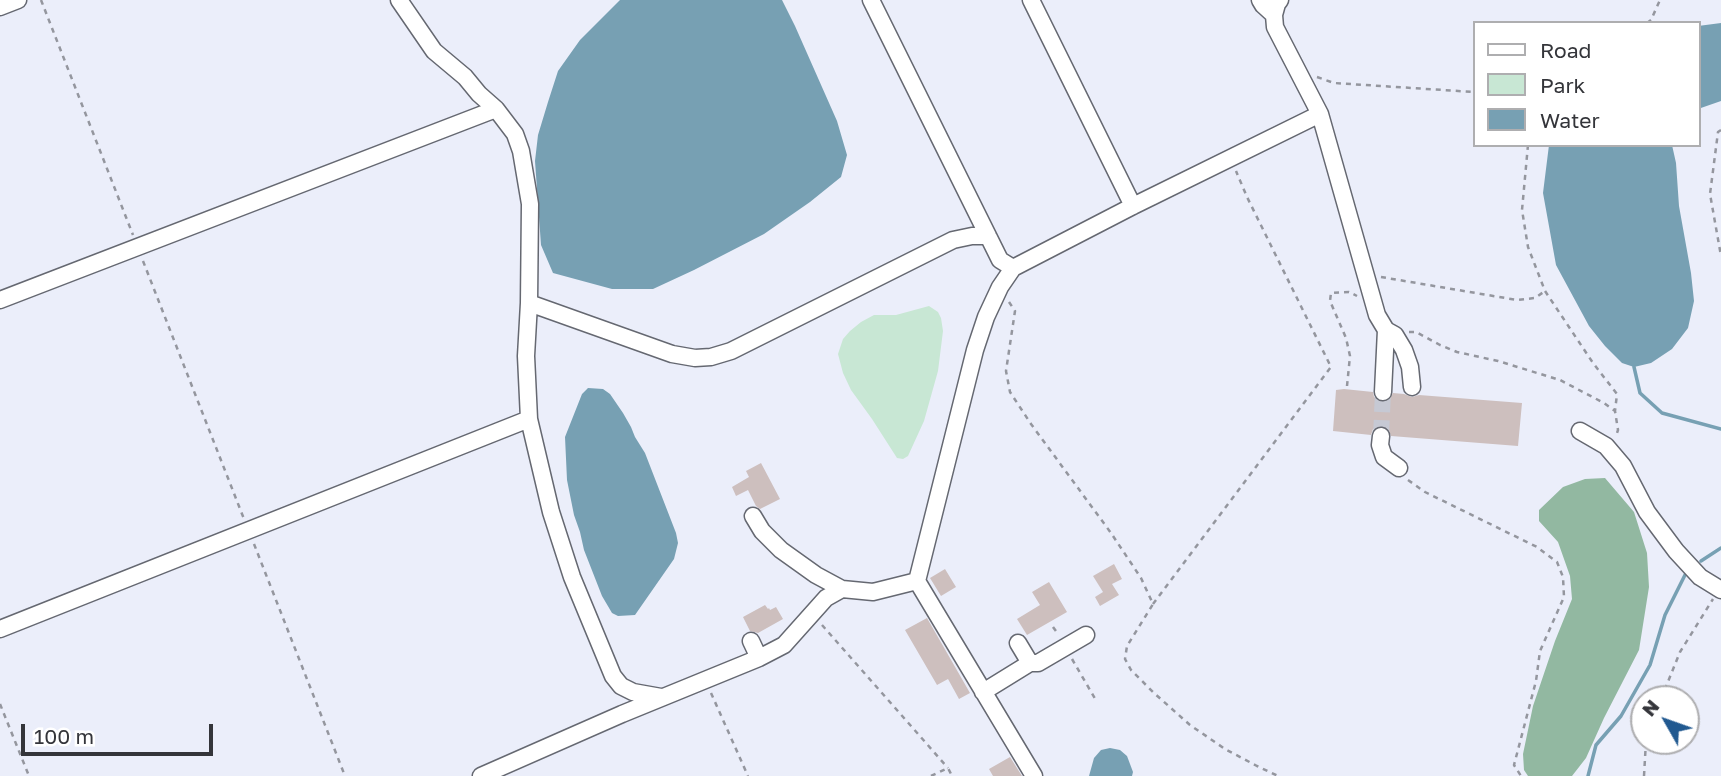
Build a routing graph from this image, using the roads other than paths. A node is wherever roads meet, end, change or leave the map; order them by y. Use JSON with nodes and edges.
{"nodes":[{"id":1,"x":18,"y":0,"type":"edge"},
{"id":2,"x":400,"y":0,"type":"edge"},
{"id":3,"x":871,"y":0,"type":"edge"},
{"id":4,"x":1031,"y":0,"type":"edge"},
{"id":5,"x":1260,"y":0,"type":"edge"},
{"id":6,"x":0,"y":7,"type":"edge"},
{"id":7,"x":1277,"y":8,"type":"edge"},
{"id":8,"x":496,"y":109,"type":"junction"},
{"id":9,"x":1320,"y":114,"type":"junction"},
{"id":10,"x":1133,"y":206,"type":"junction"},
{"id":11,"x":988,"y":236,"type":"junction"},
{"id":12,"x":1013,"y":268,"type":"junction"},
{"id":13,"x":0,"y":300,"type":"edge"},
{"id":14,"x":529,"y":303,"type":"junction"},
{"id":15,"x":1391,"y":333,"type":"junction"},
{"id":16,"x":1412,"y":387,"type":"dead end"},
{"id":17,"x":1383,"y":393,"type":"tunnel mouth"},
{"id":18,"x":529,"y":419,"type":"junction"},
{"id":19,"x":1580,"y":431,"type":"dead end"},
{"id":20,"x":1381,"y":436,"type":"tunnel mouth"},
{"id":21,"x":1399,"y":468,"type":"road end"},
{"id":22,"x":753,"y":516,"type":"dead end"},
{"id":23,"x":917,"y":581,"type":"junction"},
{"id":24,"x":842,"y":589,"type":"junction"},
{"id":25,"x":1720,"y":590,"type":"edge"},
{"id":26,"x":0,"y":629,"type":"edge"},
{"id":27,"x":1086,"y":635,"type":"dead end"},
{"id":28,"x":751,"y":641,"type":"dead end"},
{"id":29,"x":1018,"y":643,"type":"dead end"},
{"id":30,"x":759,"y":658,"type":"junction"},
{"id":31,"x":1030,"y":663,"type":"junction"},
{"id":32,"x":621,"y":686,"type":"junction"},
{"id":33,"x":983,"y":692,"type":"junction"},
{"id":34,"x":664,"y":698,"type":"junction"},
{"id":35,"x":622,"y":714,"type":"junction"},
{"id":36,"x":481,"y":776,"type":"edge"},
{"id":37,"x":1034,"y":776,"type":"edge"}],
"edges":[{"from":1,"to":6,"type":"street"},
{"from":2,"to":8,"type":"street"},
{"from":3,"to":11,"type":"street"},
{"from":4,"to":10,"type":"street"},
{"from":5,"to":7,"type":"street"},
{"from":7,"to":9,"type":"street"},
{"from":8,"to":13,"type":"street"},
{"from":8,"to":14,"type":"street"},
{"from":9,"to":10,"type":"street"},
{"from":9,"to":15,"type":"street"},
{"from":10,"to":12,"type":"street"},
{"from":11,"to":12,"type":"street"},
{"from":11,"to":14,"type":"street"},
{"from":12,"to":23,"type":"street"},
{"from":14,"to":18,"type":"street"},
{"from":15,"to":16,"type":"street"},
{"from":15,"to":17,"type":"street"},
{"from":18,"to":26,"type":"street"},
{"from":18,"to":32,"type":"street"},
{"from":19,"to":25,"type":"street"},
{"from":20,"to":21,"type":"street"},
{"from":22,"to":24,"type":"street"},
{"from":23,"to":24,"type":"street"},
{"from":23,"to":33,"type":"street"},
{"from":24,"to":30,"type":"street"},
{"from":27,"to":31,"type":"street"},
{"from":28,"to":30,"type":"street"},
{"from":29,"to":31,"type":"street"},
{"from":30,"to":34,"type":"street"},
{"from":31,"to":33,"type":"street"},
{"from":32,"to":34,"type":"street"},
{"from":32,"to":35,"type":"street"},
{"from":33,"to":37,"type":"street"},
{"from":34,"to":35,"type":"street"},
{"from":35,"to":36,"type":"street"}]}
